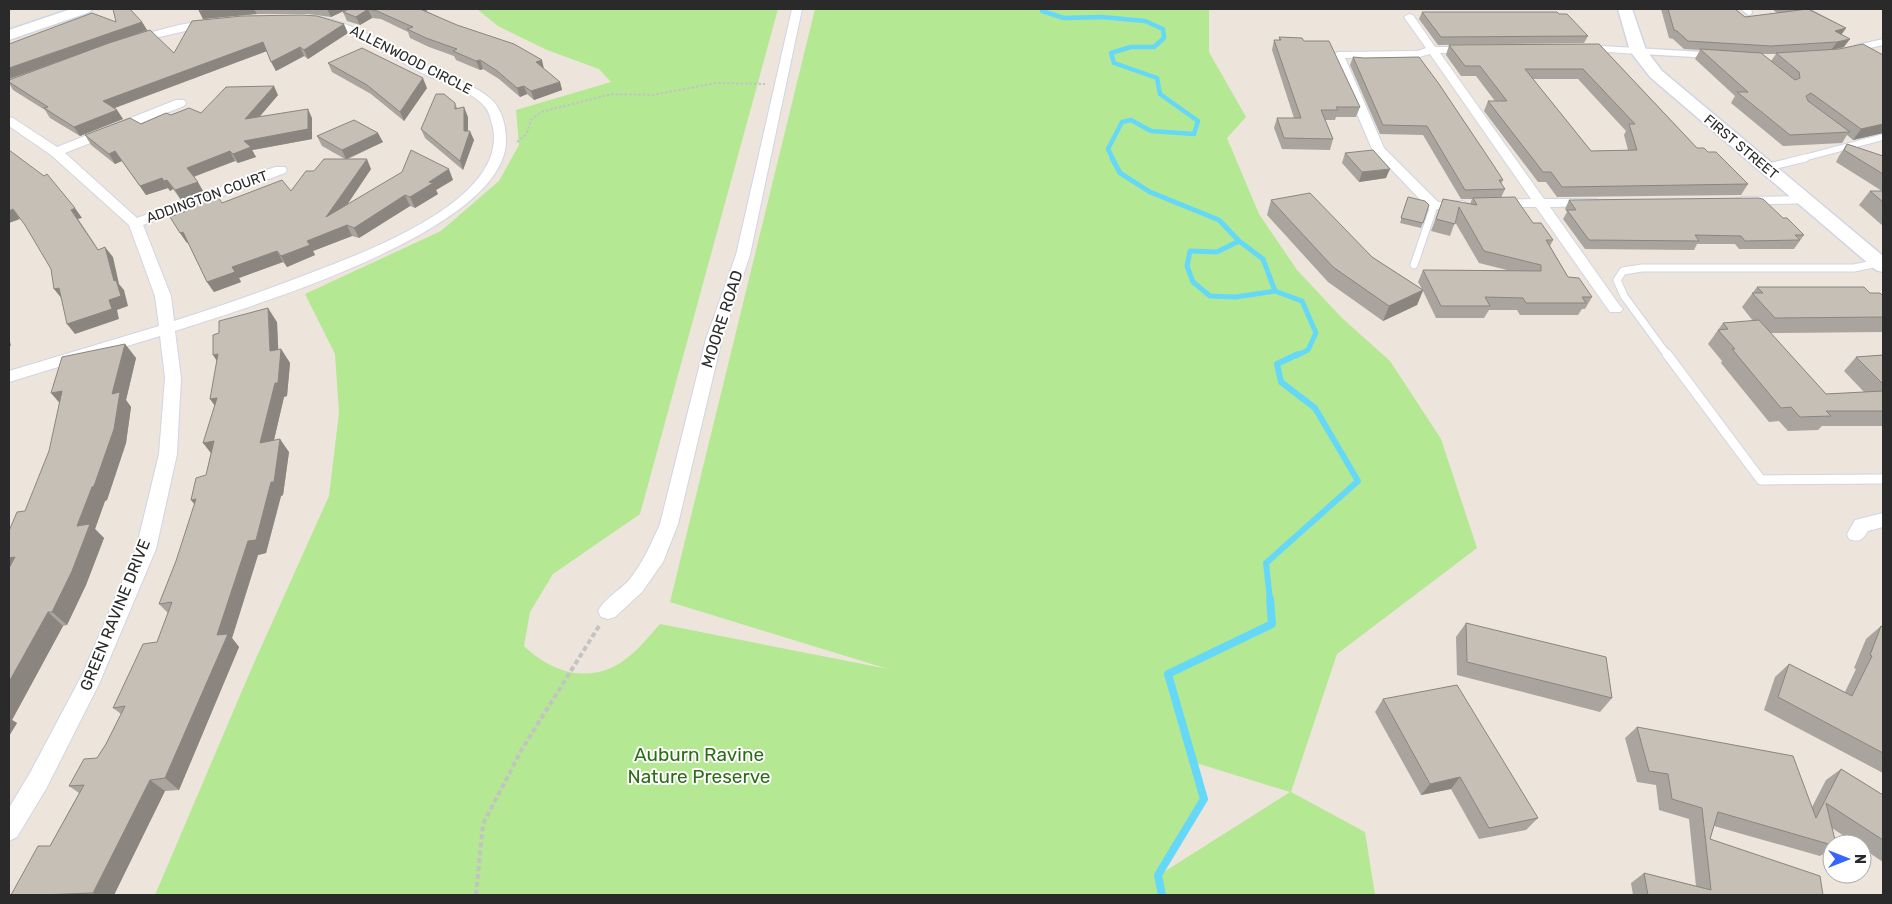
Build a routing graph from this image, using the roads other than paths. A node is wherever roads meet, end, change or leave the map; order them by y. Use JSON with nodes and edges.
{"nodes":[{"id":1,"x":85,"y":9,"type":"edge"},
{"id":2,"x":797,"y":9,"type":"edge"},
{"id":3,"x":1625,"y":9,"type":"edge"},
{"id":4,"x":350,"y":13,"type":"edge"},
{"id":5,"x":1409,"y":17,"type":"dead end"},
{"id":6,"x":308,"y":19,"type":"edge"},
{"id":7,"x":224,"y":21,"type":"edge"},
{"id":8,"x":333,"y":22,"type":"junction"},
{"id":9,"x":9,"y":35,"type":"edge"},
{"id":10,"x":1883,"y":42,"type":"edge"},
{"id":11,"x":120,"y":44,"type":"edge"},
{"id":12,"x":1572,"y":48,"type":"edge"},
{"id":13,"x":1478,"y":49,"type":"edge"},
{"id":14,"x":1432,"y":50,"type":"junction"},
{"id":15,"x":1849,"y":50,"type":"edge"},
{"id":16,"x":1638,"y":51,"type":"junction"},
{"id":17,"x":1715,"y":56,"type":"edge"},
{"id":18,"x":180,"y":103,"type":"dead end"},
{"id":19,"x":9,"y":121,"type":"edge"},
{"id":20,"x":1883,"y":137,"type":"edge"},
{"id":21,"x":1844,"y":138,"type":"edge"},
{"id":22,"x":1852,"y":144,"type":"junction"},
{"id":23,"x":56,"y":152,"type":"junction"},
{"id":24,"x":1765,"y":168,"type":"junction"},
{"id":25,"x":280,"y":170,"type":"dead end"},
{"id":26,"x":1804,"y":200,"type":"junction"},
{"id":27,"x":1725,"y":201,"type":"edge"},
{"id":28,"x":1607,"y":202,"type":"edge"},
{"id":29,"x":1538,"y":203,"type":"junction"},
{"id":30,"x":1434,"y":206,"type":"junction"},
{"id":31,"x":135,"y":223,"type":"junction"},
{"id":32,"x":1882,"y":263,"type":"edge"},
{"id":33,"x":1414,"y":265,"type":"dead end"},
{"id":34,"x":1615,"y":310,"type":"dead end"},
{"id":35,"x":168,"y":328,"type":"junction"},
{"id":36,"x":9,"y":377,"type":"edge"},
{"id":37,"x":1883,"y":479,"type":"edge"},
{"id":38,"x":1883,"y":520,"type":"edge"},
{"id":39,"x":1856,"y":534,"type":"dead end"},
{"id":40,"x":608,"y":611,"type":"road end"},
{"id":41,"x":9,"y":829,"type":"edge"}],
"edges":[{"from":1,"to":9,"type":"street"},
{"from":2,"to":40,"type":"street","name":"MOORE ROAD"},
{"from":3,"to":16,"type":"street","name":"FIRST STREET"},
{"from":4,"to":8,"type":"street"},
{"from":5,"to":14,"type":"street"},
{"from":6,"to":8,"type":"street","name":"ALLENWOOD CIRCLE"},
{"from":7,"to":11,"type":"street"},
{"from":8,"to":35,"type":"street","name":"ALLENWOOD CIRCLE"},
{"from":10,"to":15,"type":"lane"},
{"from":12,"to":16,"type":"street"},
{"from":13,"to":14,"type":"street"},
{"from":14,"to":29,"type":"street"},
{"from":14,"to":30,"type":"street"},
{"from":16,"to":17,"type":"lane"},
{"from":16,"to":24,"type":"street","name":"FIRST STREET"},
{"from":18,"to":23,"type":"street"},
{"from":19,"to":23,"type":"street","name":"GREEN RAVINE DRIVE"},
{"from":20,"to":22,"type":"lane"},
{"from":21,"to":22,"type":"lane"},
{"from":22,"to":24,"type":"lane"},
{"from":23,"to":31,"type":"street","name":"GREEN RAVINE DRIVE"},
{"from":24,"to":26,"type":"street","name":"FIRST STREET"},
{"from":25,"to":31,"type":"street","name":"ADDINGTON COURT"},
{"from":26,"to":27,"type":"street"},
{"from":26,"to":32,"type":"street","name":"FIRST STREET"},
{"from":28,"to":29,"type":"street"},
{"from":29,"to":30,"type":"street"},
{"from":29,"to":34,"type":"street"},
{"from":30,"to":33,"type":"lane"},
{"from":31,"to":35,"type":"street","name":"GREEN RAVINE DRIVE"},
{"from":32,"to":37,"type":"lane"},
{"from":35,"to":36,"type":"street","name":"ALLENWOOD CIRCLE"},
{"from":35,"to":41,"type":"street","name":"GREEN RAVINE DRIVE"},
{"from":38,"to":39,"type":"street"}]}
